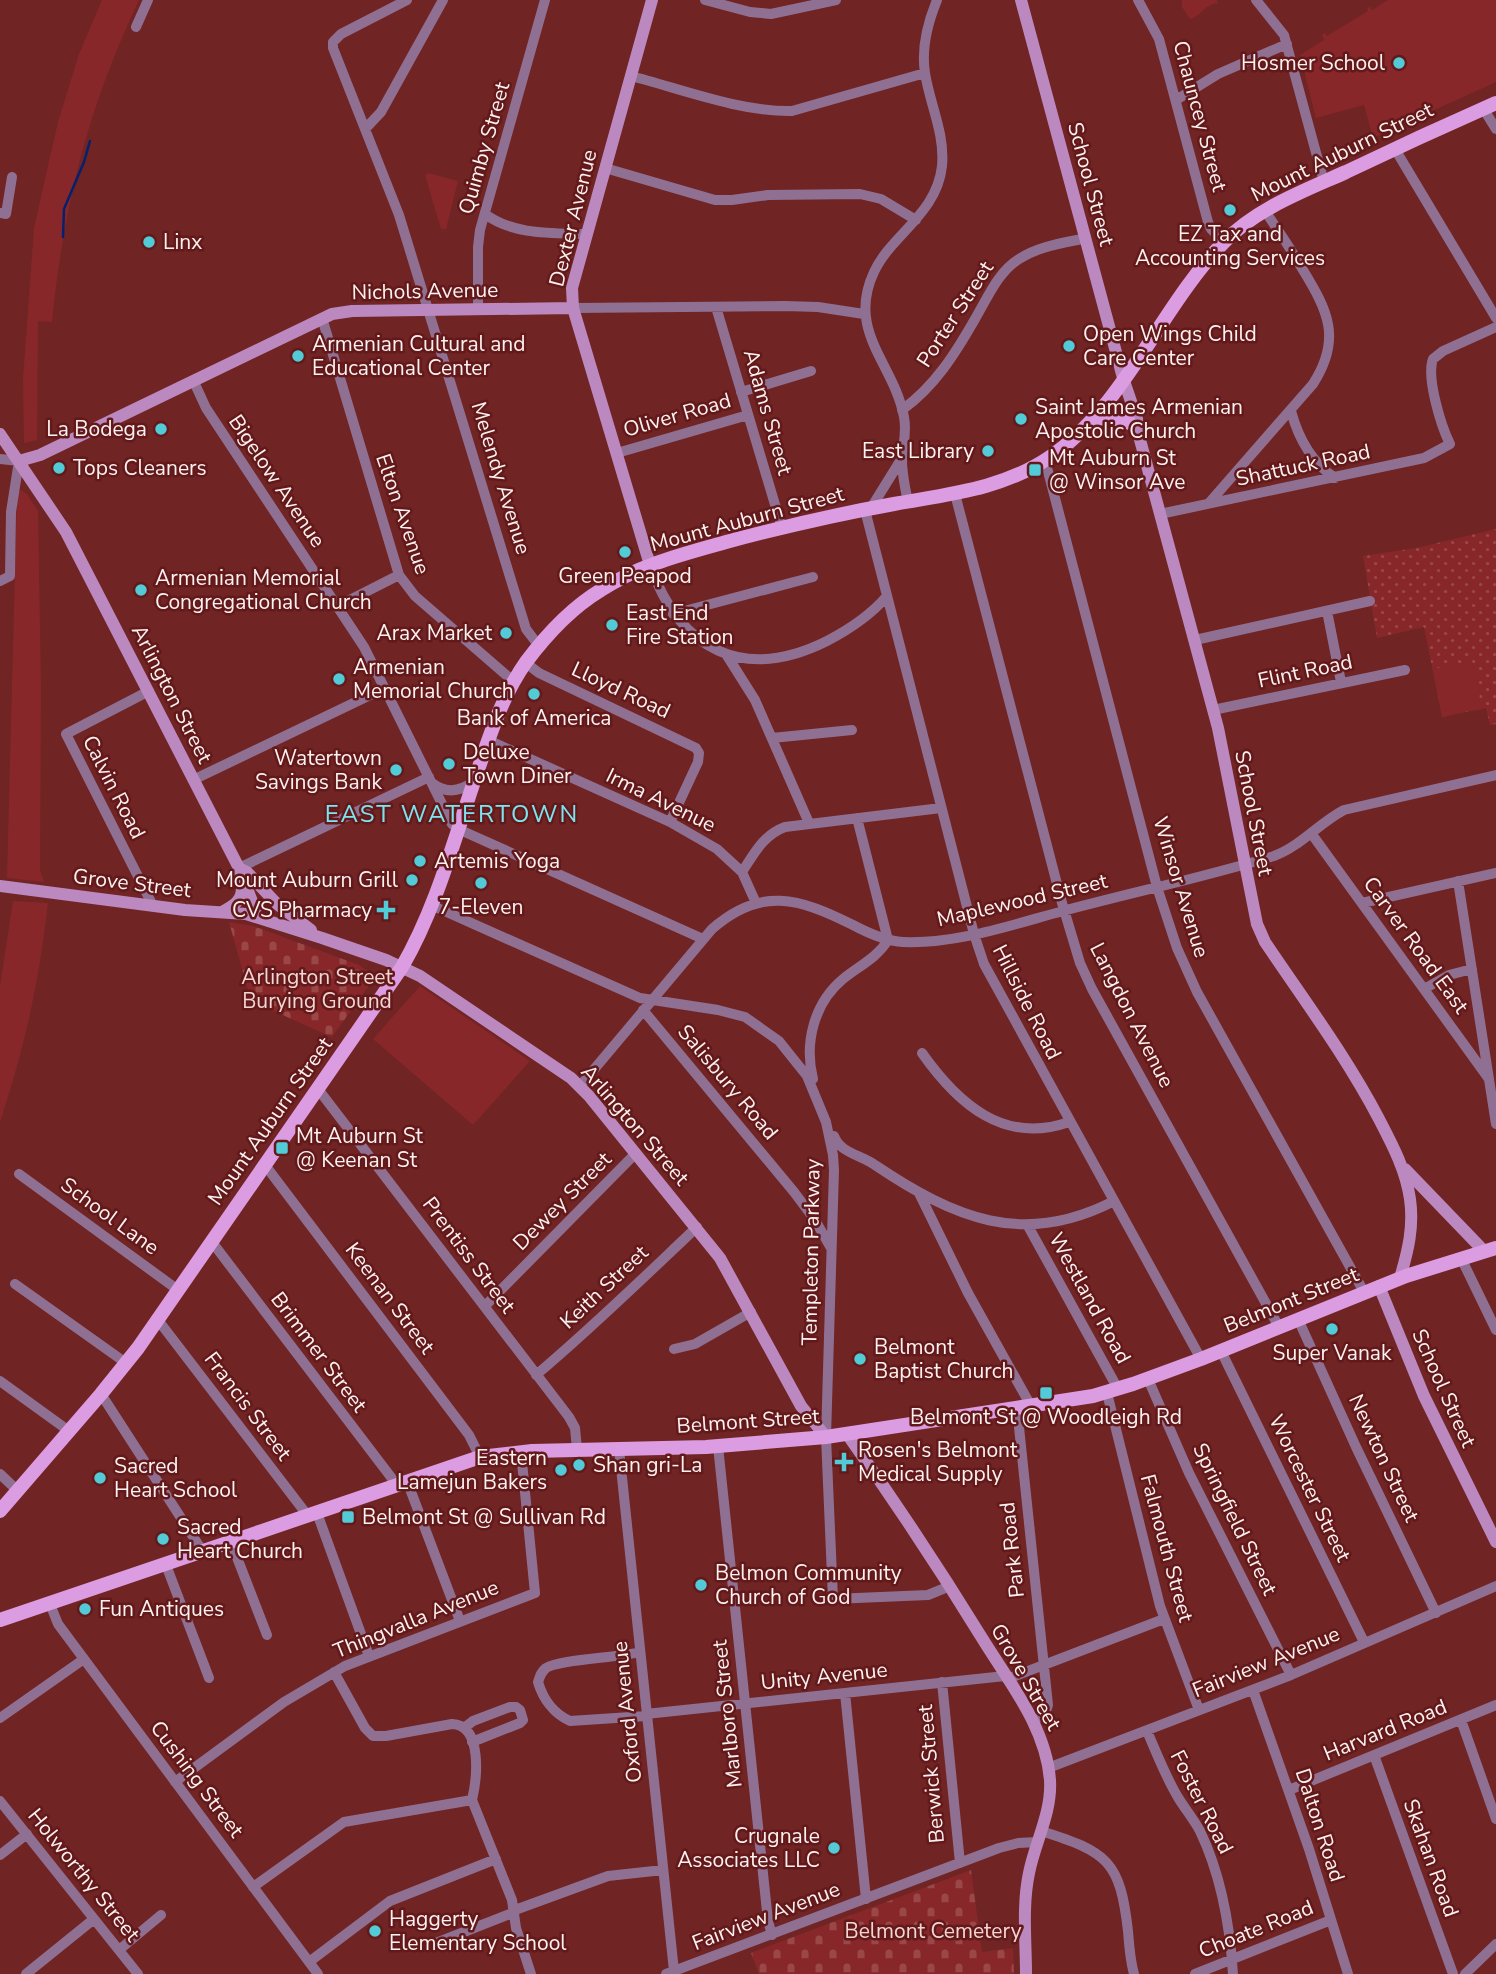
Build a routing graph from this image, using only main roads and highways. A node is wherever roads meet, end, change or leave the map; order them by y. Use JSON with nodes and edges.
{"nodes":[{"id":1,"x":1490,"y":105,"type":"edge"},
{"id":2,"x":1093,"y":419,"type":"junction"},
{"id":3,"x":1130,"y":423,"type":"road end"},
{"id":4,"x":1490,"y":1250,"type":"edge"},
{"id":5,"x":0,"y":1511,"type":"edge"},
{"id":6,"x":0,"y":1620,"type":"edge"}],
"edges":[{"from":1,"to":2,"type":"main road","name":"Mount Auburn Street"},
{"from":2,"to":3,"type":"main road"},
{"from":2,"to":5,"type":"main road","name":"Mount Auburn Street"},
{"from":4,"to":6,"type":"main road","name":"Belmont Street"}]}
